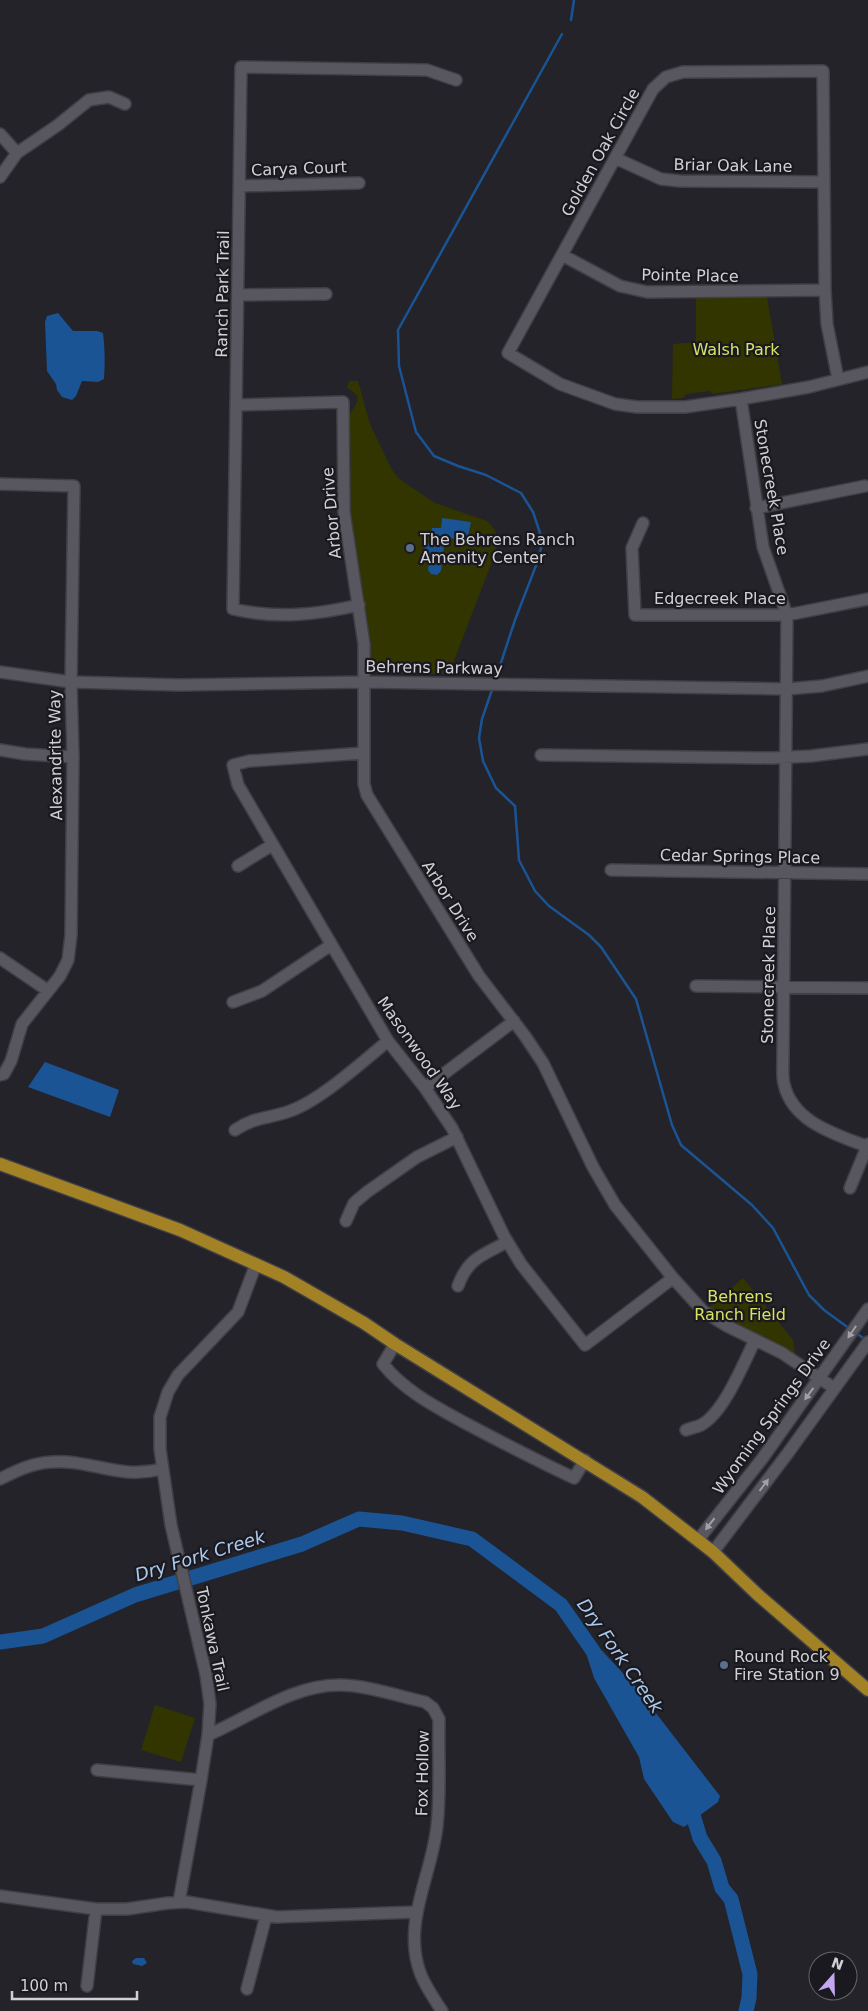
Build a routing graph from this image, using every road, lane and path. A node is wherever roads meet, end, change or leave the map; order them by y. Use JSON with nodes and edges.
{"nodes":[{"id":1,"x":456,"y":80,"type":"dead end"},
{"id":2,"x":125,"y":104,"type":"dead end"},
{"id":3,"x":0,"y":134,"type":"edge"},
{"id":4,"x":17,"y":154,"type":"junction"},
{"id":5,"x":615,"y":158,"type":"junction"},
{"id":6,"x":0,"y":177,"type":"edge"},
{"id":7,"x":359,"y":182,"type":"dead end"},
{"id":8,"x":824,"y":182,"type":"junction"},
{"id":9,"x":240,"y":186,"type":"junction"},
{"id":10,"x":562,"y":255,"type":"junction"},
{"id":11,"x":825,"y":290,"type":"junction"},
{"id":12,"x":326,"y":294,"type":"dead end"},
{"id":13,"x":238,"y":295,"type":"junction"},
{"id":14,"x":868,"y":372,"type":"edge"},
{"id":15,"x":838,"y":379,"type":"junction"},
{"id":16,"x":741,"y":399,"type":"junction"},
{"id":17,"x":236,"y":405,"type":"junction"},
{"id":18,"x":0,"y":484,"type":"edge"},
{"id":19,"x":865,"y":486,"type":"dead end"},
{"id":20,"x":756,"y":508,"type":"junction"},
{"id":21,"x":643,"y":523,"type":"dead end"},
{"id":22,"x":868,"y":599,"type":"edge"},
{"id":23,"x":359,"y":605,"type":"junction"},
{"id":24,"x":787,"y":615,"type":"junction"},
{"id":25,"x":0,"y":672,"type":"edge"},
{"id":26,"x":868,"y":676,"type":"edge"},
{"id":27,"x":71,"y":682,"type":"junction"},
{"id":28,"x":364,"y":682,"type":"junction"},
{"id":29,"x":787,"y":689,"type":"junction"},
{"id":30,"x":868,"y":749,"type":"edge"},
{"id":31,"x":0,"y":750,"type":"edge"},
{"id":32,"x":364,"y":753,"type":"junction"},
{"id":33,"x":541,"y":755,"type":"dead end"},
{"id":34,"x":73,"y":757,"type":"junction"},
{"id":35,"x":787,"y":757,"type":"junction"},
{"id":36,"x":272,"y":845,"type":"junction"},
{"id":37,"x":238,"y":866,"type":"dead end"},
{"id":38,"x":611,"y":870,"type":"dead end"},
{"id":39,"x":785,"y":872,"type":"junction"},
{"id":40,"x":868,"y":874,"type":"edge"},
{"id":41,"x":331,"y":946,"type":"junction"},
{"id":42,"x":0,"y":958,"type":"edge"},
{"id":43,"x":696,"y":986,"type":"dead end"},
{"id":44,"x":784,"y":987,"type":"junction"},
{"id":45,"x":868,"y":988,"type":"edge"},
{"id":46,"x":47,"y":990,"type":"junction"},
{"id":47,"x":233,"y":1002,"type":"dead end"},
{"id":48,"x":514,"y":1021,"type":"junction"},
{"id":49,"x":388,"y":1041,"type":"junction"},
{"id":50,"x":0,"y":1075,"type":"edge"},
{"id":51,"x":425,"y":1088,"type":"junction"},
{"id":52,"x":235,"y":1130,"type":"dead end"},
{"id":53,"x":457,"y":1138,"type":"junction"},
{"id":54,"x":868,"y":1146,"type":"edge"},
{"id":55,"x":0,"y":1164,"type":"edge"},
{"id":56,"x":850,"y":1188,"type":"dead end"},
{"id":57,"x":346,"y":1221,"type":"dead end"},
{"id":58,"x":507,"y":1242,"type":"junction"},
{"id":59,"x":256,"y":1264,"type":"junction"},
{"id":60,"x":673,"y":1278,"type":"junction"},
{"id":61,"x":458,"y":1286,"type":"dead end"},
{"id":62,"x":868,"y":1309,"type":"edge"},
{"id":63,"x":755,"y":1340,"type":"junction"},
{"id":64,"x":868,"y":1342,"type":"edge"},
{"id":65,"x":395,"y":1344,"type":"junction"},
{"id":66,"x":820,"y":1379,"type":"junction"},
{"id":67,"x":834,"y":1388,"type":"junction"},
{"id":68,"x":686,"y":1430,"type":"dead end"},
{"id":69,"x":585,"y":1460,"type":"junction"},
{"id":70,"x":162,"y":1469,"type":"junction"},
{"id":71,"x":0,"y":1479,"type":"edge"},
{"id":72,"x":698,"y":1540,"type":"junction"},
{"id":73,"x":713,"y":1552,"type":"junction"},
{"id":74,"x":868,"y":1690,"type":"edge"},
{"id":75,"x":208,"y":1735,"type":"junction"},
{"id":76,"x":97,"y":1770,"type":"dead end"},
{"id":77,"x":201,"y":1780,"type":"junction"},
{"id":78,"x":0,"y":1896,"type":"edge"},
{"id":79,"x":178,"y":1902,"type":"junction"},
{"id":80,"x":96,"y":1909,"type":"junction"},
{"id":81,"x":416,"y":1912,"type":"junction"},
{"id":82,"x":266,"y":1916,"type":"junction"},
{"id":83,"x":87,"y":1986,"type":"dead end"},
{"id":84,"x":247,"y":1989,"type":"dead end"},
{"id":85,"x":442,"y":2011,"type":"edge"}],
"edges":[{"from":1,"to":9,"type":"street","name":"Ranch Park Trail"},
{"from":2,"to":4,"type":"street"},
{"from":3,"to":4,"type":"street"},
{"from":4,"to":6,"type":"street"},
{"from":5,"to":8,"type":"street","name":"Briar Oak Lane"},
{"from":5,"to":8,"type":"street","name":"Golden Oak Circle"},
{"from":5,"to":10,"type":"street","name":"Golden Oak Circle"},
{"from":7,"to":9,"type":"street","name":"Carya Court"},
{"from":8,"to":11,"type":"street","name":"Golden Oak Circle"},
{"from":9,"to":13,"type":"street","name":"Ranch Park Trail"},
{"from":10,"to":11,"type":"street","name":"Pointe Place"},
{"from":10,"to":16,"type":"street","name":"Golden Oak Circle"},
{"from":11,"to":15,"type":"street","name":"Golden Oak Circle"},
{"from":12,"to":13,"type":"street"},
{"from":13,"to":17,"type":"street","name":"Ranch Park Trail"},
{"from":14,"to":15,"type":"street","name":"Golden Oak Circle"},
{"from":15,"to":16,"type":"street","name":"Golden Oak Circle"},
{"from":16,"to":20,"type":"street","name":"Stonecreek Place"},
{"from":17,"to":23,"type":"street","name":"Arbor Drive"},
{"from":17,"to":23,"type":"street","name":"Ranch Park Trail"},
{"from":18,"to":27,"type":"street","name":"Alexandrite Way"},
{"from":19,"to":20,"type":"street"},
{"from":20,"to":24,"type":"street","name":"Stonecreek Place"},
{"from":21,"to":24,"type":"street","name":"Edgecreek Place"},
{"from":22,"to":24,"type":"street","name":"Edgecreek Place"},
{"from":23,"to":28,"type":"street","name":"Arbor Drive"},
{"from":24,"to":29,"type":"street","name":"Stonecreek Place"},
{"from":25,"to":27,"type":"street","name":"Behrens Parkway"},
{"from":26,"to":29,"type":"street","name":"Behrens Parkway"},
{"from":27,"to":28,"type":"street","name":"Behrens Parkway"},
{"from":27,"to":34,"type":"street","name":"Alexandrite Way"},
{"from":28,"to":29,"type":"street","name":"Behrens Parkway"},
{"from":28,"to":32,"type":"street","name":"Arbor Drive"},
{"from":29,"to":35,"type":"street","name":"Stonecreek Place"},
{"from":30,"to":35,"type":"street"},
{"from":31,"to":34,"type":"street"},
{"from":32,"to":36,"type":"street","name":"Masonwood Way"},
{"from":32,"to":48,"type":"street","name":"Arbor Drive"},
{"from":33,"to":35,"type":"street"},
{"from":34,"to":46,"type":"street","name":"Alexandrite Way"},
{"from":35,"to":39,"type":"street","name":"Stonecreek Place"},
{"from":36,"to":37,"type":"street"},
{"from":36,"to":41,"type":"street","name":"Masonwood Way"},
{"from":38,"to":39,"type":"street","name":"Cedar Springs Place"},
{"from":39,"to":40,"type":"street","name":"Cedar Springs Place"},
{"from":39,"to":44,"type":"street","name":"Stonecreek Place"},
{"from":41,"to":47,"type":"street"},
{"from":41,"to":49,"type":"street","name":"Masonwood Way"},
{"from":42,"to":46,"type":"street"},
{"from":43,"to":44,"type":"street"},
{"from":44,"to":45,"type":"street"},
{"from":44,"to":54,"type":"street","name":"Stonecreek Place"},
{"from":46,"to":50,"type":"street","name":"Alexandrite Way"},
{"from":48,"to":51,"type":"street"},
{"from":48,"to":60,"type":"street","name":"Arbor Drive"},
{"from":49,"to":51,"type":"street","name":"Masonwood Way"},
{"from":49,"to":52,"type":"street"},
{"from":51,"to":53,"type":"street","name":"Masonwood Way"},
{"from":53,"to":57,"type":"street"},
{"from":53,"to":58,"type":"street","name":"Masonwood Way"},
{"from":54,"to":56,"type":"street"},
{"from":55,"to":59,"type":"main road"},
{"from":58,"to":60,"type":"street","name":"Masonwood Way"},
{"from":58,"to":61,"type":"street"},
{"from":59,"to":65,"type":"main road"},
{"from":59,"to":70,"type":"street","name":"Tonkawa Trail"},
{"from":60,"to":63,"type":"street","name":"Arbor Drive"},
{"from":62,"to":66,"type":"street","name":"Wyoming Springs Drive","one_way":true},
{"from":63,"to":66,"type":"street","name":"Arbor Drive"},
{"from":63,"to":68,"type":"street"},
{"from":64,"to":67,"type":"street","name":"Wyoming Springs Drive"},
{"from":65,"to":69,"type":"main road"},
{"from":65,"to":69,"type":"street"},
{"from":66,"to":67,"type":"street","name":"Arbor Drive"},
{"from":66,"to":72,"type":"street","name":"Wyoming Springs Drive","one_way":true},
{"from":73,"to":67,"type":"street","name":"Wyoming Springs Drive","one_way":true},
{"from":69,"to":72,"type":"main road"},
{"from":70,"to":71,"type":"street"},
{"from":70,"to":75,"type":"street","name":"Tonkawa Trail"},
{"from":72,"to":73,"type":"main road"},
{"from":73,"to":74,"type":"main road"},
{"from":75,"to":77,"type":"street","name":"Tonkawa Trail"},
{"from":75,"to":81,"type":"street","name":"Fox Hollow"},
{"from":76,"to":77,"type":"street"},
{"from":77,"to":79,"type":"street","name":"Tonkawa Trail"},
{"from":78,"to":80,"type":"street"},
{"from":79,"to":80,"type":"street"},
{"from":79,"to":82,"type":"street"},
{"from":80,"to":83,"type":"street"},
{"from":81,"to":82,"type":"street"},
{"from":81,"to":85,"type":"street","name":"Fox Hollow"},
{"from":82,"to":84,"type":"street"}]}
